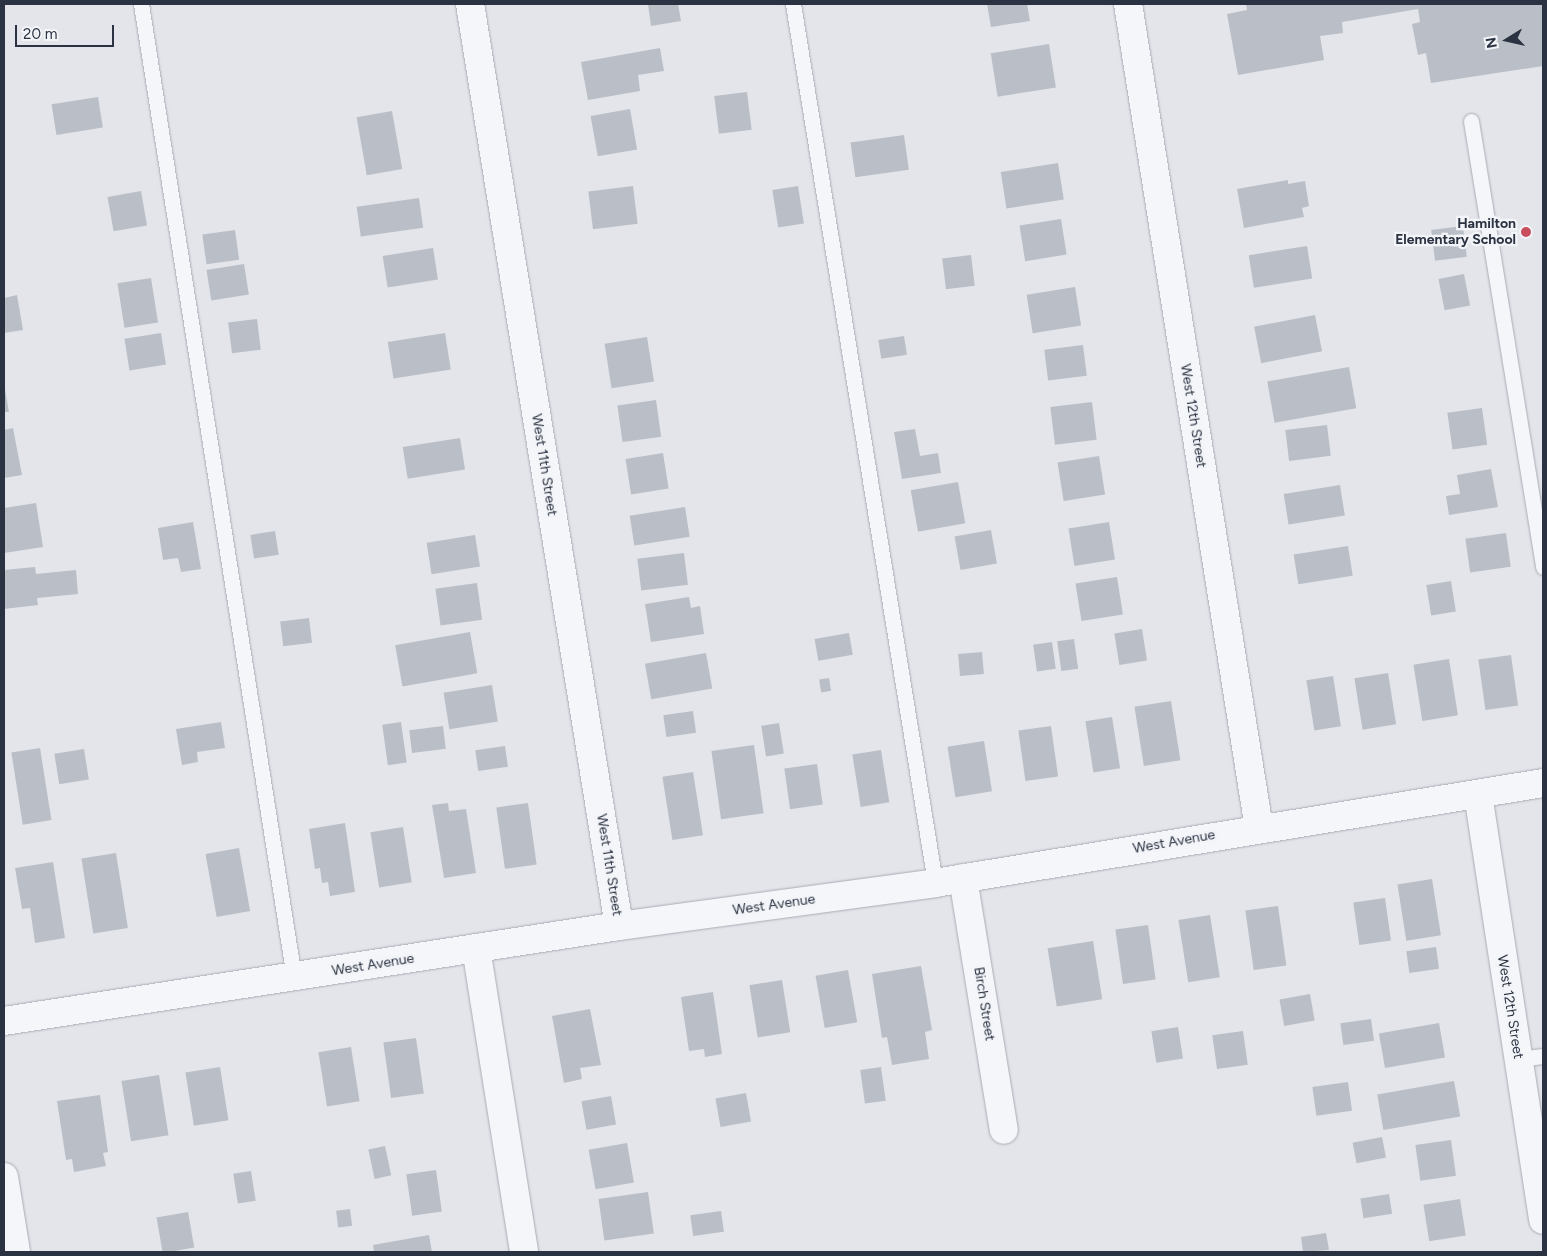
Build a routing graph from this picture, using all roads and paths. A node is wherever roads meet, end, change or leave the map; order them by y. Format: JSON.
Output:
{"nodes":[{"id":1,"x":141,"y":4,"type":"edge"},
{"id":2,"x":470,"y":4,"type":"edge"},
{"id":3,"x":794,"y":4,"type":"edge"},
{"id":4,"x":1128,"y":4,"type":"edge"},
{"id":5,"x":1471,"y":121,"type":"dead end"},
{"id":6,"x":1543,"y":567,"type":"edge"},
{"id":7,"x":1543,"y":784,"type":"edge"},
{"id":8,"x":1478,"y":794,"type":"junction"},
{"id":9,"x":1259,"y":828,"type":"junction"},
{"id":10,"x":963,"y":878,"type":"junction"},
{"id":11,"x":935,"y":882,"type":"junction"},
{"id":12,"x":619,"y":926,"type":"junction"},
{"id":13,"x":476,"y":948,"type":"junction"},
{"id":14,"x":294,"y":978,"type":"junction"},
{"id":15,"x":4,"y":1021,"type":"edge"},
{"id":16,"x":1531,"y":1058,"type":"edge"},
{"id":17,"x":1004,"y":1130,"type":"dead end"},
{"id":18,"x":4,"y":1177,"type":"edge"},
{"id":19,"x":1543,"y":1220,"type":"edge"},
{"id":20,"x":16,"y":1252,"type":"edge"},
{"id":21,"x":524,"y":1252,"type":"edge"}],
"edges":[{"from":1,"to":14,"type":"lane"},
{"from":2,"to":12,"type":"street","name":"West 11th Street"},
{"from":3,"to":11,"type":"lane"},
{"from":4,"to":9,"type":"street","name":"West 12th Street"},
{"from":5,"to":6,"type":"lane"},
{"from":7,"to":8,"type":"street","name":"West Avenue"},
{"from":8,"to":9,"type":"street","name":"West Avenue"},
{"from":8,"to":16,"type":"street","name":"West 12th Street"},
{"from":9,"to":10,"type":"street","name":"West Avenue"},
{"from":10,"to":11,"type":"street","name":"West Avenue"},
{"from":10,"to":17,"type":"street","name":"Birch Street"},
{"from":11,"to":12,"type":"street","name":"West Avenue"},
{"from":12,"to":13,"type":"street","name":"West Avenue"},
{"from":13,"to":14,"type":"street","name":"West Avenue"},
{"from":13,"to":21,"type":"street"},
{"from":14,"to":15,"type":"street","name":"West Avenue"},
{"from":16,"to":19,"type":"street","name":"West 12th Street"},
{"from":18,"to":20,"type":"street"}]}
